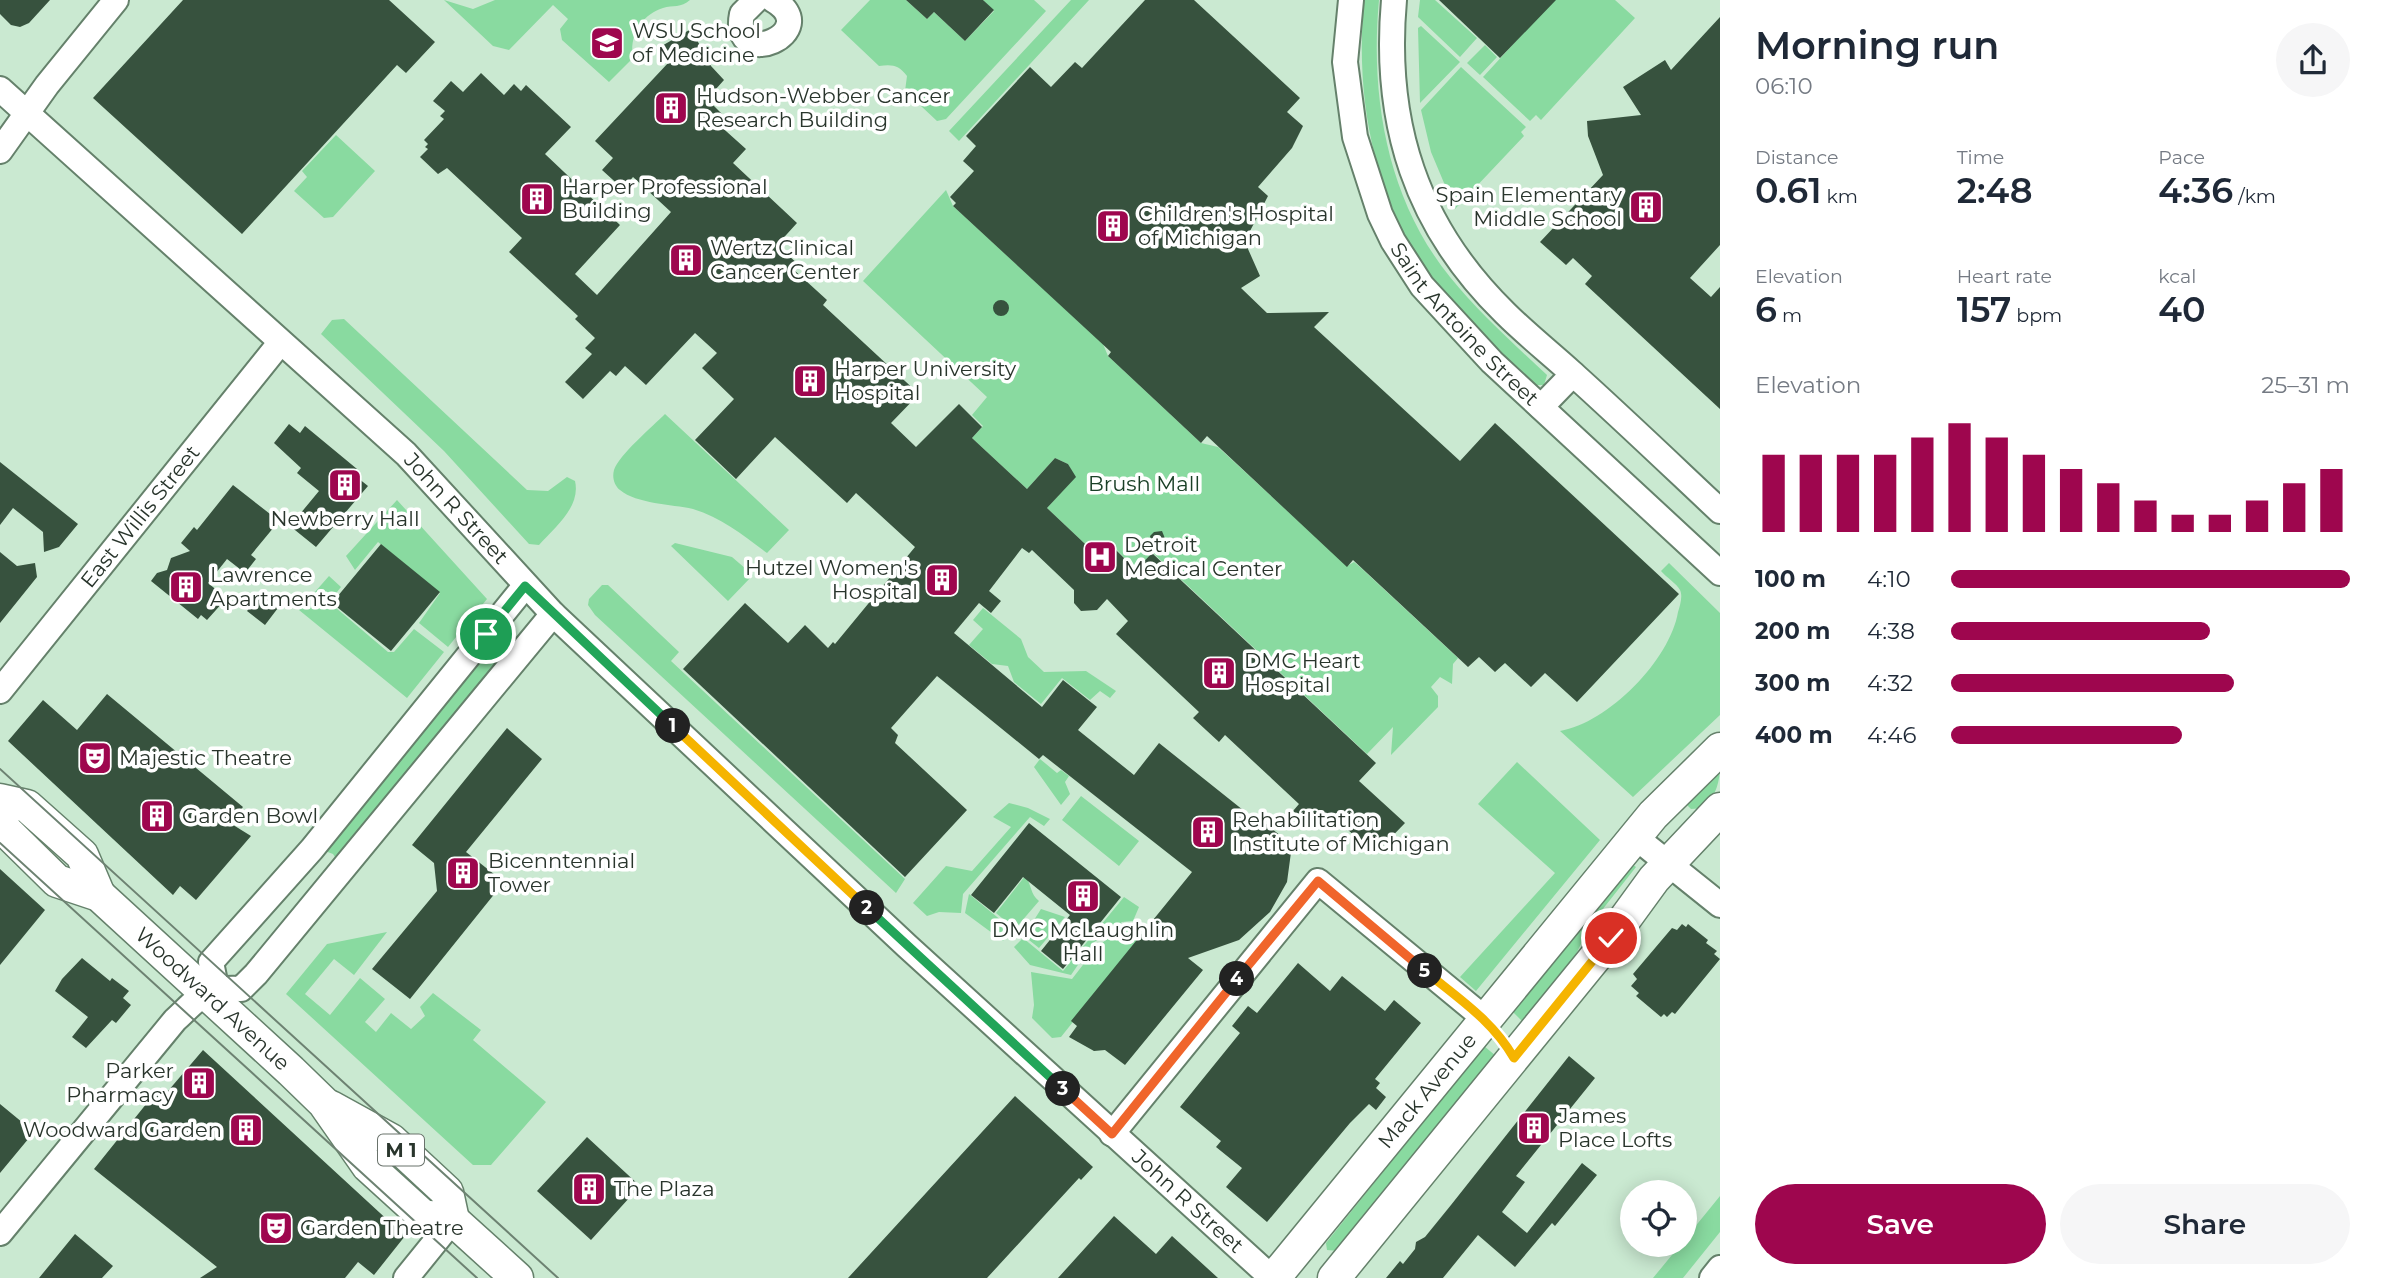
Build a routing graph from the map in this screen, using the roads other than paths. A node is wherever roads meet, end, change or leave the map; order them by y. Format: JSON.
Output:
{"nodes":[{"id":1,"x":116,"y":0,"type":"edge"},
{"id":2,"x":773,"y":0,"type":"edge"},
{"id":3,"x":1351,"y":0,"type":"edge"},
{"id":4,"x":1394,"y":0,"type":"edge"},
{"id":5,"x":747,"y":2,"type":"edge"},
{"id":6,"x":0,"y":89,"type":"edge"},
{"id":7,"x":27,"y":113,"type":"junction"},
{"id":8,"x":0,"y":151,"type":"edge"},
{"id":9,"x":280,"y":343,"type":"junction"},
{"id":10,"x":1573,"y":374,"type":"junction"},
{"id":11,"x":1541,"y":407,"type":"junction"},
{"id":12,"x":1720,"y":511,"type":"edge"},
{"id":13,"x":1720,"y":573,"type":"edge"},
{"id":14,"x":525,"y":586,"type":"junction"},
{"id":15,"x":553,"y":614,"type":"junction"},
{"id":16,"x":486,"y":634,"type":"junction"},
{"id":17,"x":509,"y":666,"type":"junction"},
{"id":18,"x":0,"y":691,"type":"edge"},
{"id":19,"x":1720,"y":750,"type":"edge"},
{"id":20,"x":1677,"y":788,"type":"junction"},
{"id":21,"x":0,"y":800,"type":"edge"},
{"id":22,"x":1712,"y":817,"type":"edge"},
{"id":23,"x":0,"y":818,"type":"edge"},
{"id":24,"x":1634,"y":836,"type":"junction"},
{"id":25,"x":312,"y":849,"type":"junction"},
{"id":26,"x":1668,"y":863,"type":"junction"},
{"id":27,"x":333,"y":879,"type":"junction"},
{"id":28,"x":99,"y":895,"type":"junction"},
{"id":29,"x":1720,"y":905,"type":"edge"},
{"id":30,"x":242,"y":926,"type":"junction"},
{"id":31,"x":274,"y":953,"type":"junction"},
{"id":32,"x":211,"y":990,"type":"junction"},
{"id":33,"x":1484,"y":1018,"type":"junction"},
{"id":34,"x":1514,"y":1058,"type":"junction"},
{"id":35,"x":1112,"y":1134,"type":"junction"},
{"id":36,"x":453,"y":1220,"type":"junction"},
{"id":37,"x":1314,"y":1228,"type":"junction"},
{"id":38,"x":0,"y":1233,"type":"edge"},
{"id":39,"x":1720,"y":1268,"type":"edge"},
{"id":40,"x":1338,"y":1273,"type":"edge"},
{"id":41,"x":406,"y":1278,"type":"edge"},
{"id":42,"x":517,"y":1278,"type":"edge"},
{"id":43,"x":1273,"y":1278,"type":"edge"},
{"id":44,"x":1712,"y":1278,"type":"edge"}],
"edges":[{"from":1,"to":7,"type":"street"},
{"from":2,"to":5,"type":"street"},
{"from":3,"to":11,"type":"street","name":"Saint Antoine Street"},
{"from":4,"to":10,"type":"street","name":"Saint Antoine Street"},
{"from":6,"to":7,"type":"street","name":"John R Street"},
{"from":7,"to":8,"type":"street"},
{"from":7,"to":9,"type":"street","name":"John R Street"},
{"from":9,"to":14,"type":"street","name":"John R Street"},
{"from":9,"to":18,"type":"street","name":"East Willis Street"},
{"from":10,"to":11,"type":"street"},
{"from":10,"to":12,"type":"street","name":"Saint Antoine Street"},
{"from":11,"to":13,"type":"street","name":"Saint Antoine Street"},
{"from":14,"to":15,"type":"street","name":"John R Street"},
{"from":14,"to":16,"type":"street"},
{"from":15,"to":17,"type":"street"},
{"from":15,"to":35,"type":"street","name":"John R Street"},
{"from":16,"to":17,"type":"street"},
{"from":16,"to":25,"type":"street"},
{"from":17,"to":27,"type":"street"},
{"from":19,"to":20,"type":"main road","name":"Mack Avenue"},
{"from":20,"to":22,"type":"main road"},
{"from":20,"to":24,"type":"main road","name":"Mack Avenue"},
{"from":21,"to":28,"type":"main road","name":"Woodward Avenue","number":"M 1"},
{"from":22,"to":26,"type":"main road"},
{"from":23,"to":28,"type":"main road","name":"Woodward Avenue","number":"M 1"},
{"from":24,"to":26,"type":"street"},
{"from":24,"to":33,"type":"main road","name":"Mack Avenue"},
{"from":25,"to":27,"type":"street"},
{"from":25,"to":30,"type":"street"},
{"from":26,"to":29,"type":"street"},
{"from":26,"to":34,"type":"main road"},
{"from":27,"to":31,"type":"street"},
{"from":28,"to":32,"type":"main road","name":"Woodward Avenue","number":"M 1"},
{"from":30,"to":31,"type":"street"},
{"from":30,"to":32,"type":"street"},
{"from":31,"to":32,"type":"street"},
{"from":32,"to":36,"type":"main road","name":"Woodward Avenue","number":"M 1"},
{"from":32,"to":38,"type":"street"},
{"from":33,"to":34,"type":"main road"},
{"from":33,"to":35,"type":"street"},
{"from":33,"to":37,"type":"main road","name":"Mack Avenue"},
{"from":34,"to":40,"type":"main road"},
{"from":35,"to":43,"type":"street","name":"John R Street"},
{"from":36,"to":41,"type":"street"},
{"from":36,"to":42,"type":"main road","name":"Woodward Avenue","number":"M 1"},
{"from":37,"to":40,"type":"main road"},
{"from":37,"to":43,"type":"main road","name":"Mack Avenue"},
{"from":39,"to":44,"type":"street"}]}
